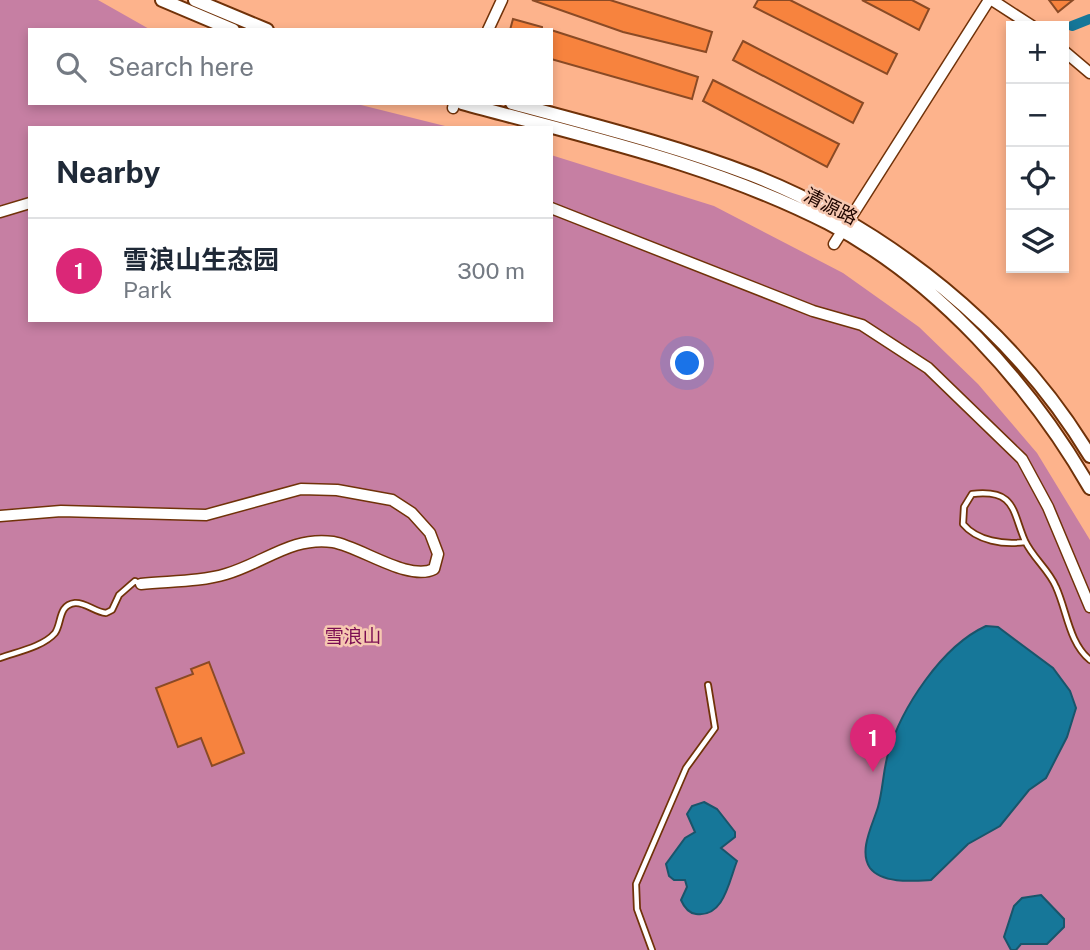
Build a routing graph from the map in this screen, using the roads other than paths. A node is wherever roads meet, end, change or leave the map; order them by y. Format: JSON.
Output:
{"nodes":[{"id":1,"x":162,"y":0,"type":"edge"},
{"id":2,"x":195,"y":0,"type":"edge"},
{"id":3,"x":502,"y":0,"type":"edge"},
{"id":4,"x":990,"y":0,"type":"edge"},
{"id":5,"x":1024,"y":21,"type":"edge"},
{"id":6,"x":228,"y":28,"type":"edge"},
{"id":7,"x":262,"y":28,"type":"edge"},
{"id":8,"x":489,"y":28,"type":"edge"},
{"id":9,"x":1069,"y":55,"type":"edge"},
{"id":10,"x":1090,"y":73,"type":"edge"},
{"id":11,"x":456,"y":105,"type":"edge"},
{"id":12,"x":519,"y":105,"type":"edge"},
{"id":13,"x":538,"y":126,"type":"edge"},
{"id":14,"x":553,"y":130,"type":"edge"},
{"id":15,"x":28,"y":205,"type":"edge"},
{"id":16,"x":553,"y":209,"type":"edge"},
{"id":17,"x":0,"y":212,"type":"edge"},
{"id":18,"x":844,"y":226,"type":"junction"},
{"id":19,"x":834,"y":244,"type":"dead end"},
{"id":20,"x":1090,"y":456,"type":"edge"},
{"id":21,"x":1090,"y":488,"type":"edge"},
{"id":22,"x":0,"y":516,"type":"edge"},
{"id":23,"x":1026,"y":542,"type":"junction"},
{"id":24,"x":141,"y":584,"type":"joint"},
{"id":25,"x":1090,"y":607,"type":"edge"},
{"id":26,"x":0,"y":658,"type":"edge"},
{"id":27,"x":1090,"y":660,"type":"edge"},
{"id":28,"x":708,"y":685,"type":"dead end"},
{"id":29,"x":652,"y":950,"type":"edge"}],
"edges":[{"from":1,"to":6,"type":"street"},
{"from":2,"to":7,"type":"street"},
{"from":3,"to":8,"type":"street"},
{"from":4,"to":5,"type":"street"},
{"from":4,"to":18,"type":"street"},
{"from":9,"to":10,"type":"street"},
{"from":11,"to":13,"type":"street","name":"清源路"},
{"from":12,"to":18,"type":"street","name":"清源路"},
{"from":14,"to":18,"type":"street","name":"清源路"},
{"from":15,"to":17,"type":"street"},
{"from":16,"to":25,"type":"street"},
{"from":18,"to":19,"type":"street"},
{"from":18,"to":20,"type":"street","name":"清源路"},
{"from":18,"to":21,"type":"street","name":"清源路"},
{"from":22,"to":24,"type":"street"},
{"from":23,"to":23,"type":"lane"},
{"from":23,"to":27,"type":"lane"},
{"from":24,"to":26,"type":"lane"},
{"from":28,"to":29,"type":"lane"}]}
